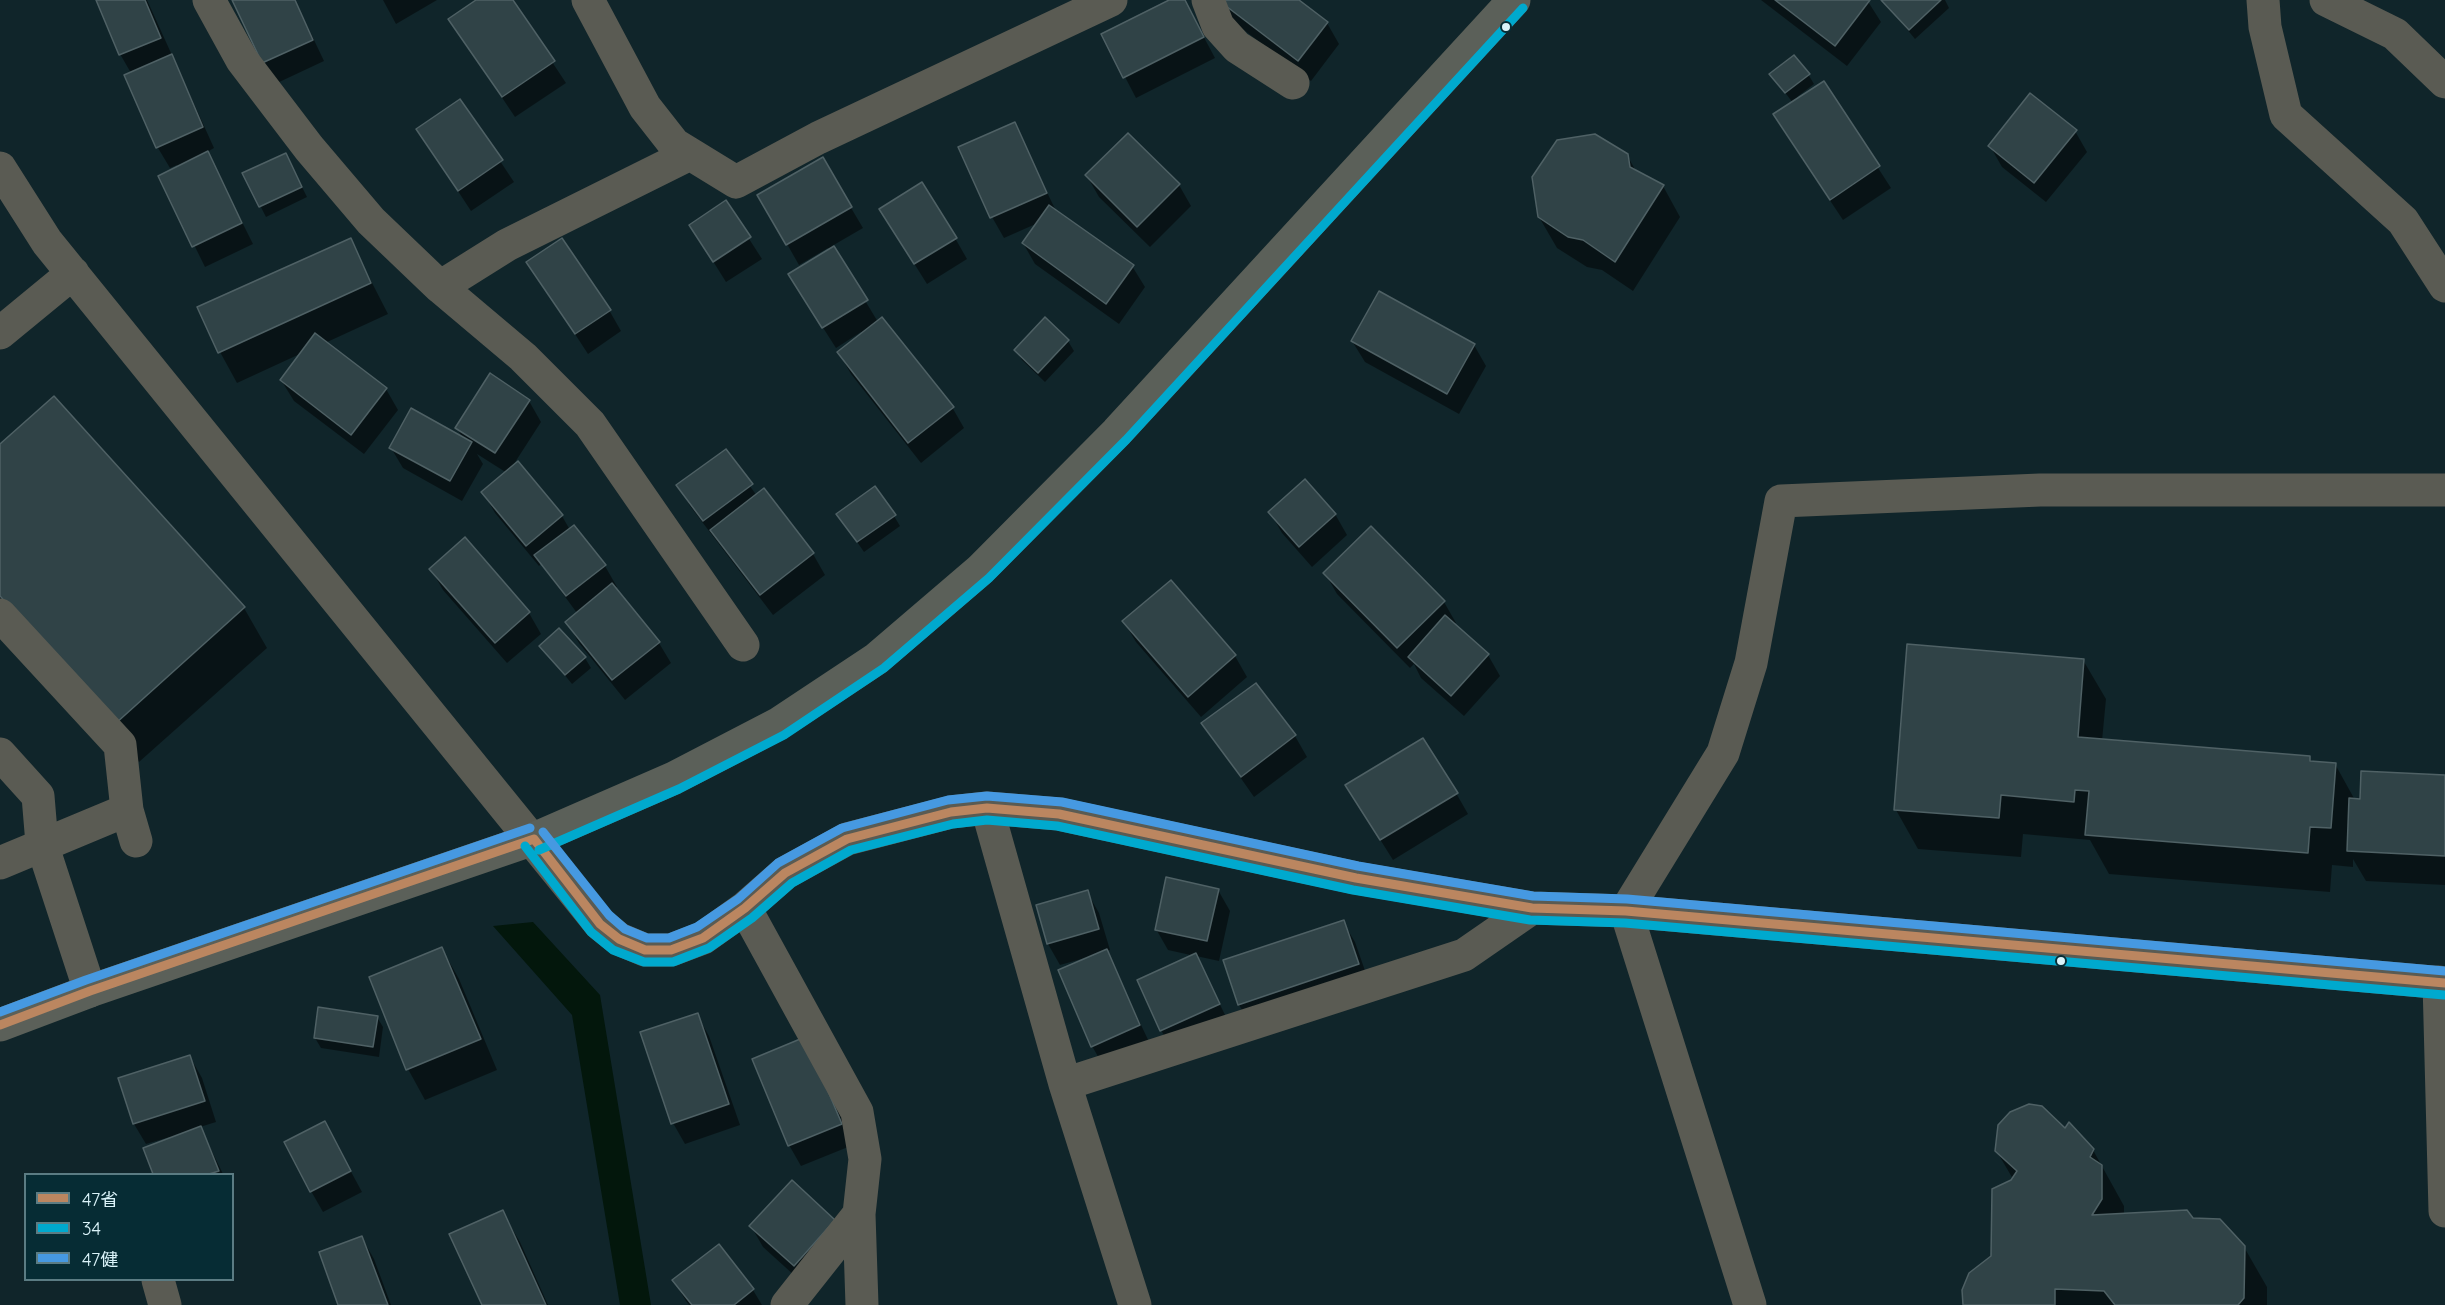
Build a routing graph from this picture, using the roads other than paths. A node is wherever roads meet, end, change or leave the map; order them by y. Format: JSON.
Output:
{"nodes":[{"id":1,"x":209,"y":0,"type":"edge"},
{"id":2,"x":588,"y":0,"type":"edge"},
{"id":3,"x":1111,"y":0,"type":"edge"},
{"id":4,"x":1208,"y":0,"type":"edge"},
{"id":5,"x":1514,"y":0,"type":"edge"},
{"id":6,"x":2263,"y":0,"type":"edge"},
{"id":7,"x":2326,"y":0,"type":"edge"},
{"id":8,"x":2445,"y":82,"type":"edge"},
{"id":9,"x":1293,"y":83,"type":"dead end"},
{"id":10,"x":690,"y":154,"type":"junction"},
{"id":11,"x":0,"y":168,"type":"edge"},
{"id":12,"x":73,"y":273,"type":"junction"},
{"id":13,"x":2445,"y":286,"type":"edge"},
{"id":14,"x":440,"y":287,"type":"junction"},
{"id":15,"x":0,"y":333,"type":"edge"},
{"id":16,"x":2445,"y":490,"type":"edge"},
{"id":17,"x":0,"y":615,"type":"edge"},
{"id":18,"x":742,"y":645,"type":"dead end"},
{"id":19,"x":0,"y":754,"type":"edge"},
{"id":20,"x":987,"y":808,"type":"junction"},
{"id":21,"x":127,"y":810,"type":"junction"},
{"id":22,"x":534,"y":839,"type":"junction"},
{"id":23,"x":136,"y":841,"type":"dead end"},
{"id":24,"x":42,"y":844,"type":"junction"},
{"id":25,"x":0,"y":863,"type":"edge"},
{"id":26,"x":745,"y":908,"type":"junction"},
{"id":27,"x":1532,"y":908,"type":"junction"},
{"id":28,"x":1626,"y":911,"type":"junction"},
{"id":29,"x":2442,"y":983,"type":"edge"},
{"id":30,"x":90,"y":991,"type":"junction"},
{"id":31,"x":0,"y":1025,"type":"edge"},
{"id":32,"x":1065,"y":1084,"type":"junction"},
{"id":33,"x":2445,"y":1211,"type":"edge"},
{"id":34,"x":859,"y":1214,"type":"junction"},
{"id":35,"x":158,"y":1281,"type":"edge"},
{"id":36,"x":165,"y":1305,"type":"edge"},
{"id":37,"x":787,"y":1305,"type":"edge"},
{"id":38,"x":862,"y":1305,"type":"edge"},
{"id":39,"x":1135,"y":1305,"type":"edge"},
{"id":40,"x":1750,"y":1305,"type":"edge"}],
"edges":[{"from":1,"to":14,"type":"street"},
{"from":2,"to":10,"type":"street"},
{"from":3,"to":10,"type":"street"},
{"from":4,"to":9,"type":"street"},
{"from":5,"to":22,"type":"highway"},
{"from":6,"to":13,"type":"street"},
{"from":7,"to":8,"type":"street"},
{"from":10,"to":14,"type":"street"},
{"from":11,"to":12,"type":"street"},
{"from":12,"to":15,"type":"street"},
{"from":12,"to":22,"type":"street"},
{"from":14,"to":18,"type":"street"},
{"from":16,"to":28,"type":"street"},
{"from":17,"to":21,"type":"street"},
{"from":19,"to":24,"type":"street"},
{"from":20,"to":26,"type":"street"},
{"from":20,"to":27,"type":"street"},
{"from":20,"to":32,"type":"street"},
{"from":21,"to":23,"type":"street"},
{"from":21,"to":24,"type":"street"},
{"from":22,"to":26,"type":"street"},
{"from":22,"to":30,"type":"highway"},
{"from":24,"to":25,"type":"street"},
{"from":24,"to":30,"type":"street"},
{"from":26,"to":34,"type":"street"},
{"from":27,"to":28,"type":"street"},
{"from":27,"to":32,"type":"street"},
{"from":28,"to":29,"type":"street"},
{"from":28,"to":40,"type":"street"},
{"from":29,"to":33,"type":"street"},
{"from":30,"to":31,"type":"highway"},
{"from":32,"to":39,"type":"street"},
{"from":34,"to":37,"type":"street"},
{"from":34,"to":38,"type":"street"},
{"from":35,"to":36,"type":"street"}]}
